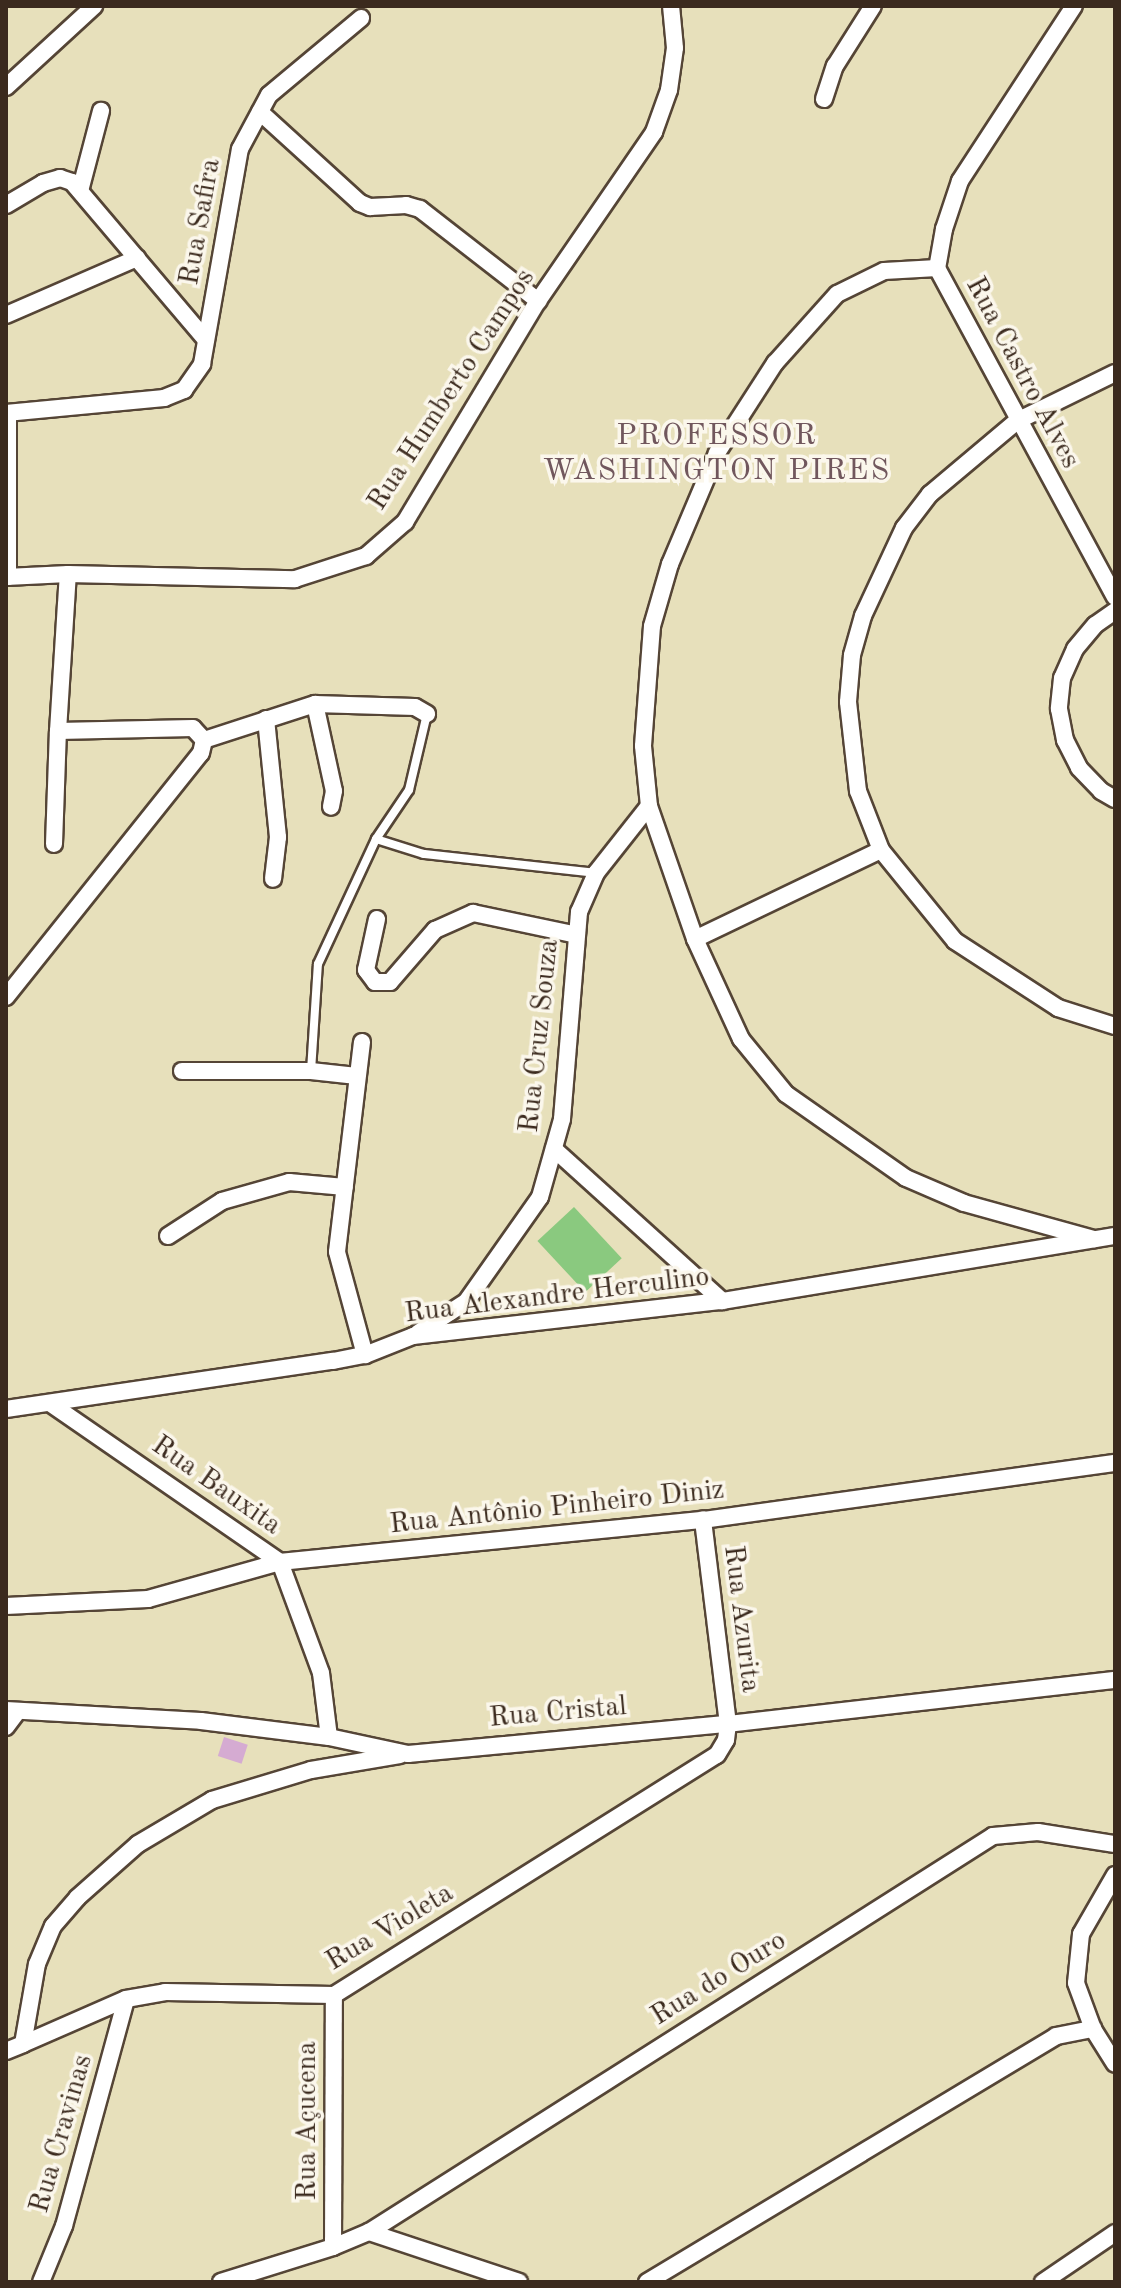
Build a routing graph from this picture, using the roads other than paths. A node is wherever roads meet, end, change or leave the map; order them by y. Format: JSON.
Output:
{"nodes":[{"id":1,"x":94,"y":6,"type":"edge"},
{"id":2,"x":671,"y":6,"type":"edge"},
{"id":3,"x":873,"y":6,"type":"edge"},
{"id":4,"x":1074,"y":6,"type":"edge"},
{"id":5,"x":361,"y":18,"type":"dead end"},
{"id":6,"x":6,"y":87,"type":"edge"},
{"id":7,"x":824,"y":99,"type":"dead end"},
{"id":8,"x":101,"y":111,"type":"dead end"},
{"id":9,"x":260,"y":112,"type":"junction"},
{"id":10,"x":80,"y":191,"type":"junction"},
{"id":11,"x":6,"y":205,"type":"edge"},
{"id":12,"x":137,"y":258,"type":"junction"},
{"id":13,"x":937,"y":268,"type":"junction"},
{"id":14,"x":538,"y":301,"type":"junction"},
{"id":15,"x":6,"y":315,"type":"edge"},
{"id":16,"x":206,"y":340,"type":"junction"},
{"id":17,"x":1115,"y":373,"type":"edge"},
{"id":18,"x":7,"y":414,"type":"edge"},
{"id":19,"x":1017,"y":421,"type":"junction"},
{"id":20,"x":68,"y":574,"type":"junction"},
{"id":21,"x":7,"y":577,"type":"edge"},
{"id":22,"x":1115,"y":597,"type":"edge"},
{"id":23,"x":1115,"y":611,"type":"edge"},
{"id":24,"x":315,"y":704,"type":"junction"},
{"id":25,"x":427,"y":714,"type":"joint"},
{"id":26,"x":266,"y":719,"type":"junction"},
{"id":27,"x":58,"y":731,"type":"junction"},
{"id":28,"x":204,"y":740,"type":"junction"},
{"id":29,"x":1115,"y":799,"type":"edge"},
{"id":30,"x":649,"y":806,"type":"junction"},
{"id":31,"x":331,"y":807,"type":"dead end"},
{"id":32,"x":376,"y":839,"type":"junction"},
{"id":33,"x":54,"y":844,"type":"dead end"},
{"id":34,"x":881,"y":850,"type":"junction"},
{"id":35,"x":596,"y":873,"type":"junction"},
{"id":36,"x":273,"y":879,"type":"dead end"},
{"id":37,"x":377,"y":919,"type":"dead end"},
{"id":38,"x":577,"y":935,"type":"junction"},
{"id":39,"x":695,"y":939,"type":"junction"},
{"id":40,"x":6,"y":997,"type":"edge"},
{"id":41,"x":1115,"y":1026,"type":"edge"},
{"id":42,"x":362,"y":1042,"type":"dead end"},
{"id":43,"x":182,"y":1071,"type":"dead end"},
{"id":44,"x":311,"y":1071,"type":"junction"},
{"id":45,"x":357,"y":1076,"type":"junction"},
{"id":46,"x":554,"y":1149,"type":"junction"},
{"id":47,"x":345,"y":1187,"type":"junction"},
{"id":48,"x":168,"y":1236,"type":"dead end"},
{"id":49,"x":1115,"y":1236,"type":"edge"},
{"id":50,"x":1094,"y":1239,"type":"junction"},
{"id":51,"x":722,"y":1301,"type":"junction"},
{"id":52,"x":413,"y":1336,"type":"junction"},
{"id":53,"x":365,"y":1355,"type":"junction"},
{"id":54,"x":51,"y":1404,"type":"junction"},
{"id":55,"x":6,"y":1409,"type":"edge"},
{"id":56,"x":1115,"y":1463,"type":"edge"},
{"id":57,"x":703,"y":1520,"type":"junction"},
{"id":58,"x":280,"y":1562,"type":"junction"},
{"id":59,"x":6,"y":1606,"type":"edge"},
{"id":60,"x":1115,"y":1680,"type":"edge"},
{"id":61,"x":12,"y":1710,"type":"edge"},
{"id":62,"x":728,"y":1724,"type":"junction"},
{"id":63,"x":6,"y":1727,"type":"edge"},
{"id":64,"x":329,"y":1737,"type":"junction"},
{"id":65,"x":408,"y":1754,"type":"junction"},
{"id":66,"x":1115,"y":1844,"type":"edge"},
{"id":67,"x":1115,"y":1875,"type":"edge"},
{"id":68,"x":334,"y":1995,"type":"junction"},
{"id":69,"x":126,"y":1999,"type":"junction"},
{"id":70,"x":1093,"y":2029,"type":"junction"},
{"id":71,"x":23,"y":2044,"type":"junction"},
{"id":72,"x":6,"y":2051,"type":"edge"},
{"id":73,"x":1115,"y":2064,"type":"edge"},
{"id":74,"x":369,"y":2232,"type":"junction"},
{"id":75,"x":1115,"y":2233,"type":"edge"},
{"id":76,"x":333,"y":2247,"type":"junction"},
{"id":77,"x":41,"y":2282,"type":"edge"},
{"id":78,"x":221,"y":2282,"type":"edge"},
{"id":79,"x":519,"y":2282,"type":"edge"},
{"id":80,"x":647,"y":2282,"type":"edge"},
{"id":81,"x":1043,"y":2282,"type":"edge"}],
"edges":[{"from":1,"to":6,"type":"street"},
{"from":2,"to":14,"type":"street","name":"Rua Humberto Campos"},
{"from":3,"to":7,"type":"street"},
{"from":4,"to":13,"type":"street","name":"Rua Castro Alves"},
{"from":5,"to":9,"type":"street","name":"Rua Safira"},
{"from":8,"to":10,"type":"street"},
{"from":9,"to":14,"type":"street"},
{"from":9,"to":16,"type":"street","name":"Rua Safira"},
{"from":10,"to":11,"type":"street"},
{"from":10,"to":12,"type":"street","name":"Rua Safira"},
{"from":12,"to":15,"type":"street"},
{"from":12,"to":16,"type":"street","name":"Rua Safira"},
{"from":13,"to":19,"type":"street","name":"Rua Castro Alves"},
{"from":13,"to":30,"type":"street"},
{"from":14,"to":20,"type":"street","name":"Rua Humberto Campos"},
{"from":16,"to":18,"type":"street","name":"Rua Safira"},
{"from":17,"to":19,"type":"street"},
{"from":18,"to":21,"type":"street"},
{"from":19,"to":22,"type":"street","name":"Rua Castro Alves"},
{"from":19,"to":34,"type":"street"},
{"from":20,"to":21,"type":"street","name":"Rua Humberto Campos"},
{"from":20,"to":27,"type":"street"},
{"from":23,"to":29,"type":"street"},
{"from":24,"to":25,"type":"street"},
{"from":24,"to":26,"type":"street"},
{"from":24,"to":31,"type":"street"},
{"from":25,"to":32,"type":"lane"},
{"from":26,"to":28,"type":"street"},
{"from":26,"to":36,"type":"street"},
{"from":27,"to":28,"type":"street"},
{"from":27,"to":33,"type":"street"},
{"from":28,"to":40,"type":"street"},
{"from":30,"to":35,"type":"street","name":"Rua Cruz Souza"},
{"from":30,"to":39,"type":"street"},
{"from":32,"to":35,"type":"lane"},
{"from":32,"to":44,"type":"lane"},
{"from":34,"to":39,"type":"street"},
{"from":34,"to":41,"type":"street"},
{"from":35,"to":38,"type":"street","name":"Rua Cruz Souza"},
{"from":37,"to":38,"type":"street"},
{"from":38,"to":46,"type":"street","name":"Rua Cruz Souza"},
{"from":39,"to":50,"type":"street"},
{"from":42,"to":45,"type":"street"},
{"from":43,"to":44,"type":"street"},
{"from":44,"to":45,"type":"street"},
{"from":45,"to":47,"type":"street"},
{"from":46,"to":51,"type":"street"},
{"from":46,"to":52,"type":"street","name":"Rua Cruz Souza"},
{"from":47,"to":48,"type":"street"},
{"from":47,"to":53,"type":"street"},
{"from":49,"to":50,"type":"street","name":"Rua Alexandre Herculino"},
{"from":50,"to":51,"type":"street","name":"Rua Alexandre Herculino"},
{"from":51,"to":52,"type":"street","name":"Rua Alexandre Herculino"},
{"from":52,"to":53,"type":"street","name":"Rua Alexandre Herculino"},
{"from":53,"to":54,"type":"street","name":"Rua Alexandre Herculino"},
{"from":54,"to":55,"type":"street","name":"Rua Alexandre Herculino"},
{"from":54,"to":58,"type":"street","name":"Rua Bauxita"},
{"from":56,"to":57,"type":"street","name":"Rua Antônio Pinheiro Diniz"},
{"from":57,"to":58,"type":"street","name":"Rua Antônio Pinheiro Diniz"},
{"from":57,"to":62,"type":"street","name":"Rua Azurita"},
{"from":58,"to":59,"type":"street","name":"Rua Antônio Pinheiro Diniz"},
{"from":58,"to":64,"type":"street","name":"Rua Bauxita"},
{"from":60,"to":62,"type":"street","name":"Rua Cristal"},
{"from":61,"to":63,"type":"street"},
{"from":61,"to":64,"type":"street","name":"Rua Cristal"},
{"from":62,"to":65,"type":"street","name":"Rua Cristal"},
{"from":62,"to":68,"type":"street","name":"Rua Violeta"},
{"from":64,"to":65,"type":"street","name":"Rua Cristal"},
{"from":65,"to":71,"type":"street"},
{"from":66,"to":74,"type":"street","name":"Rua do Ouro"},
{"from":67,"to":70,"type":"street"},
{"from":68,"to":69,"type":"street","name":"Rua Violeta"},
{"from":68,"to":76,"type":"street","name":"Rua Açucena"},
{"from":69,"to":71,"type":"street","name":"Rua Violeta"},
{"from":69,"to":77,"type":"street","name":"Rua Cravinas"},
{"from":70,"to":73,"type":"street"},
{"from":70,"to":80,"type":"street"},
{"from":71,"to":72,"type":"street","name":"Rua Violeta"},
{"from":74,"to":76,"type":"street","name":"Rua do Ouro"},
{"from":74,"to":79,"type":"street"},
{"from":75,"to":81,"type":"street"},
{"from":76,"to":78,"type":"street","name":"Rua do Ouro"}]}
